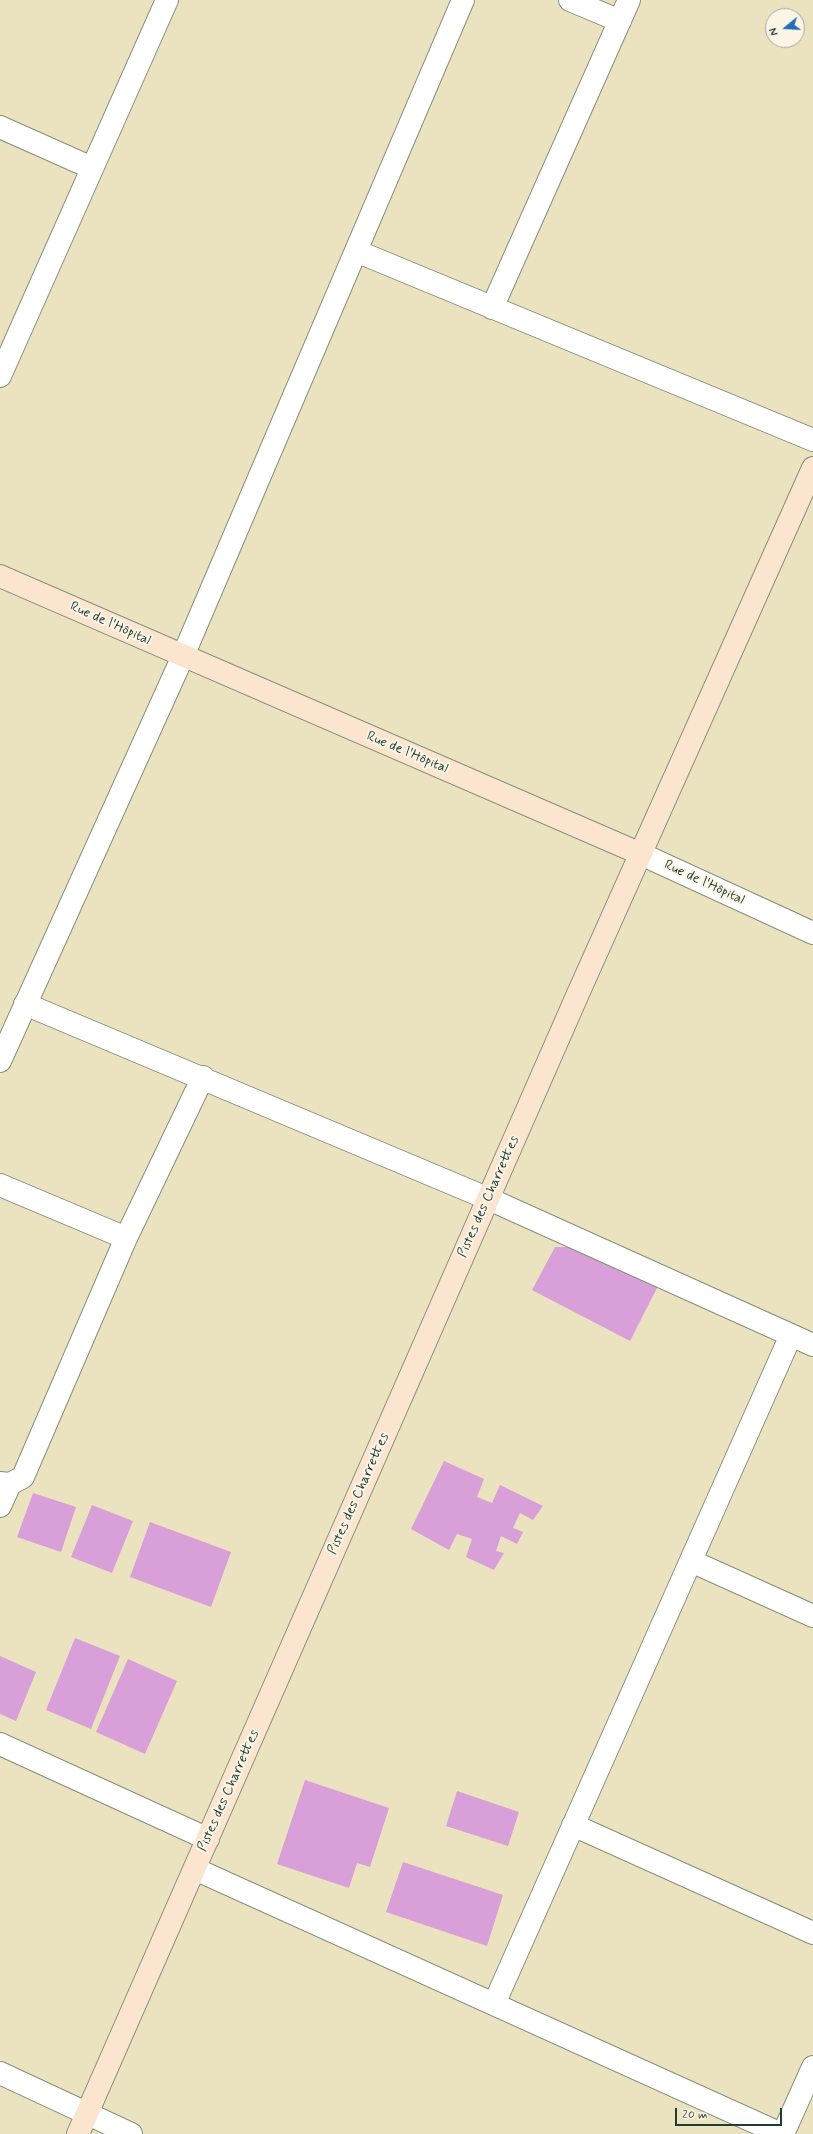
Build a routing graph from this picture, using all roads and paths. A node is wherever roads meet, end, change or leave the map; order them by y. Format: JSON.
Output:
{"nodes":[{"id":1,"x":167,"y":0,"type":"edge"},
{"id":2,"x":464,"y":0,"type":"edge"},
{"id":3,"x":570,"y":0,"type":"edge"},
{"id":4,"x":629,"y":0,"type":"edge"},
{"id":5,"x":620,"y":21,"type":"junction"},
{"id":6,"x":0,"y":127,"type":"edge"},
{"id":7,"x":92,"y":168,"type":"junction"},
{"id":8,"x":356,"y":251,"type":"junction"},
{"id":9,"x":492,"y":308,"type":"junction"},
{"id":10,"x":0,"y":376,"type":"edge"},
{"id":11,"x":813,"y":440,"type":"edge"},
{"id":12,"x":813,"y":468,"type":"edge"},
{"id":13,"x":0,"y":576,"type":"edge"},
{"id":14,"x":183,"y":656,"type":"junction"},
{"id":15,"x":641,"y":854,"type":"junction"},
{"id":16,"x":813,"y":934,"type":"edge"},
{"id":17,"x":25,"y":1004,"type":"junction"},
{"id":18,"x":0,"y":1060,"type":"edge"},
{"id":19,"x":203,"y":1078,"type":"junction"},
{"id":20,"x":0,"y":1185,"type":"edge"},
{"id":21,"x":488,"y":1199,"type":"junction"},
{"id":22,"x":126,"y":1238,"type":"junction"},
{"id":23,"x":791,"y":1335,"type":"junction"},
{"id":24,"x":813,"y":1345,"type":"edge"},
{"id":25,"x":5,"y":1483,"type":"edge"},
{"id":26,"x":0,"y":1506,"type":"edge"},
{"id":27,"x":691,"y":1560,"type":"junction"},
{"id":28,"x":813,"y":1616,"type":"edge"},
{"id":29,"x":0,"y":1744,"type":"edge"},
{"id":30,"x":573,"y":1825,"type":"junction"},
{"id":31,"x":208,"y":1839,"type":"junction"},
{"id":32,"x":194,"y":1869,"type":"junction"},
{"id":33,"x":813,"y":1933,"type":"edge"},
{"id":34,"x":494,"y":2004,"type":"junction"},
{"id":35,"x":813,"y":2066,"type":"edge"},
{"id":36,"x":0,"y":2073,"type":"edge"},
{"id":37,"x":87,"y":2114,"type":"junction"},
{"id":38,"x":78,"y":2134,"type":"edge"},
{"id":39,"x":132,"y":2134,"type":"edge"},
{"id":40,"x":782,"y":2134,"type":"edge"}],
"edges":[{"from":1,"to":7,"type":"street"},
{"from":2,"to":8,"type":"street"},
{"from":3,"to":5,"type":"street"},
{"from":4,"to":5,"type":"street"},
{"from":5,"to":9,"type":"street"},
{"from":6,"to":7,"type":"street"},
{"from":7,"to":10,"type":"street"},
{"from":8,"to":9,"type":"street"},
{"from":8,"to":14,"type":"street"},
{"from":9,"to":11,"type":"street"},
{"from":12,"to":15,"type":"main road","name":"Pistes des Charrettes"},
{"from":13,"to":14,"type":"main road","name":"Rue de l'Hôpital"},
{"from":14,"to":15,"type":"main road","name":"Rue de l'Hôpital"},
{"from":14,"to":17,"type":"street"},
{"from":15,"to":16,"type":"street","name":"Rue de l'Hôpital"},
{"from":15,"to":21,"type":"main road","name":"Pistes des Charrettes"},
{"from":17,"to":18,"type":"street"},
{"from":17,"to":19,"type":"street"},
{"from":19,"to":21,"type":"street"},
{"from":19,"to":22,"type":"street"},
{"from":20,"to":22,"type":"street"},
{"from":21,"to":23,"type":"street"},
{"from":21,"to":31,"type":"main road","name":"Pistes des Charrettes"},
{"from":22,"to":25,"type":"street"},
{"from":23,"to":24,"type":"street"},
{"from":23,"to":27,"type":"street"},
{"from":25,"to":26,"type":"street"},
{"from":27,"to":28,"type":"street"},
{"from":27,"to":30,"type":"street"},
{"from":29,"to":31,"type":"street"},
{"from":30,"to":33,"type":"street"},
{"from":30,"to":34,"type":"street"},
{"from":31,"to":32,"type":"main road","name":"Pistes des Charrettes"},
{"from":32,"to":34,"type":"street"},
{"from":32,"to":37,"type":"main road","name":"Pistes des Charrettes"},
{"from":34,"to":40,"type":"street"},
{"from":35,"to":40,"type":"street"},
{"from":36,"to":37,"type":"street"},
{"from":37,"to":38,"type":"main road","name":"Pistes des Charrettes"},
{"from":37,"to":39,"type":"street"}]}
